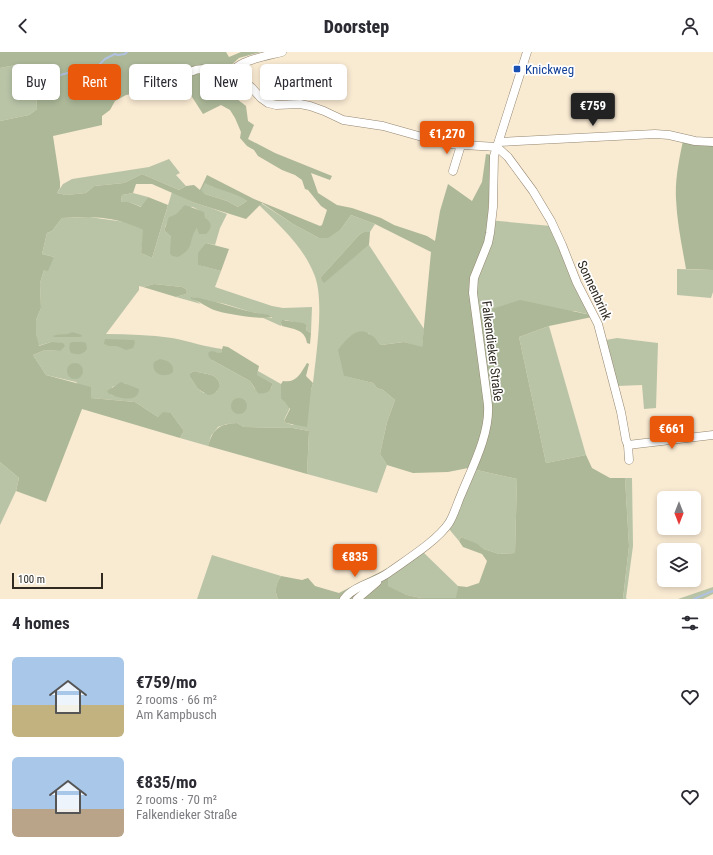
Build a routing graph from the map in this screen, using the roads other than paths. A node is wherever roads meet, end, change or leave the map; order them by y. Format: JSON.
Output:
{"nodes":[{"id":1,"x":282,"y":52,"type":"edge"},
{"id":2,"x":527,"y":52,"type":"edge"},
{"id":3,"x":240,"y":64,"type":"edge"},
{"id":4,"x":200,"y":70,"type":"edge"},
{"id":5,"x":193,"y":71,"type":"dead end"},
{"id":6,"x":252,"y":88,"type":"edge"},
{"id":7,"x":713,"y":142,"type":"edge"},
{"id":8,"x":460,"y":145,"type":"junction"},
{"id":9,"x":498,"y":145,"type":"junction"},
{"id":10,"x":453,"y":171,"type":"dead end"},
{"id":11,"x":713,"y":435,"type":"edge"},
{"id":12,"x":628,"y":445,"type":"junction"},
{"id":13,"x":628,"y":460,"type":"dead end"},
{"id":14,"x":382,"y":578,"type":"junction"},
{"id":15,"x":344,"y":599,"type":"edge"},
{"id":16,"x":357,"y":599,"type":"edge"}],
"edges":[{"from":1,"to":3,"type":"street"},
{"from":2,"to":9,"type":"street","name":"Falkendieker Straße"},
{"from":4,"to":5,"type":"street"},
{"from":6,"to":8,"type":"street"},
{"from":7,"to":9,"type":"street"},
{"from":8,"to":9,"type":"street"},
{"from":8,"to":10,"type":"street"},
{"from":9,"to":12,"type":"street","name":"Sonnenbrink"},
{"from":9,"to":14,"type":"street","name":"Falkendieker Straße"},
{"from":11,"to":12,"type":"street"},
{"from":12,"to":13,"type":"street","name":"Sonnenbrink"},
{"from":14,"to":15,"type":"street","name":"Falkendieker Straße"},
{"from":14,"to":16,"type":"street"}]}
